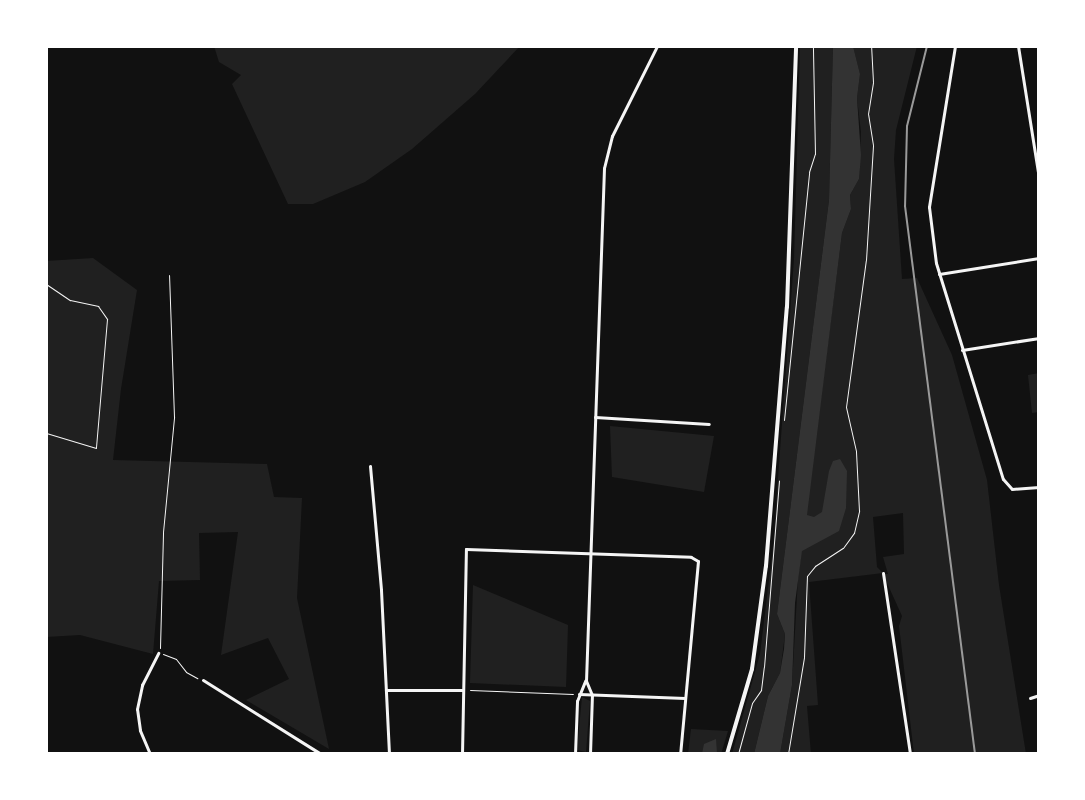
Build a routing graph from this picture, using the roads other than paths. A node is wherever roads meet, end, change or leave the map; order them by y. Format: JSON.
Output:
{"nodes":[{"id":1,"x":657,"y":46,"type":"edge"},
{"id":2,"x":796,"y":46,"type":"edge"},
{"id":3,"x":955,"y":46,"type":"edge"},
{"id":4,"x":1018,"y":46,"type":"edge"},
{"id":5,"x":1039,"y":178,"type":"edge"},
{"id":6,"x":1039,"y":258,"type":"edge"},
{"id":7,"x":939,"y":274,"type":"junction"},
{"id":8,"x":1039,"y":338,"type":"edge"},
{"id":9,"x":962,"y":350,"type":"junction"},
{"id":10,"x":595,"y":417,"type":"junction"},
{"id":11,"x":709,"y":424,"type":"dead end"},
{"id":12,"x":370,"y":466,"type":"dead end"},
{"id":13,"x":1039,"y":487,"type":"edge"},
{"id":14,"x":591,"y":554,"type":"junction"},
{"id":15,"x":883,"y":573,"type":"dead end"},
{"id":16,"x":158,"y":653,"type":"road end"},
{"id":17,"x":203,"y":680,"type":"road end"},
{"id":18,"x":586,"y":681,"type":"junction"},
{"id":19,"x":386,"y":690,"type":"junction"},
{"id":20,"x":462,"y":690,"type":"junction"},
{"id":21,"x":579,"y":694,"type":"junction"},
{"id":22,"x":592,"y":695,"type":"junction"},
{"id":23,"x":1039,"y":695,"type":"edge"},
{"id":24,"x":685,"y":698,"type":"junction"},
{"id":25,"x":1030,"y":698,"type":"dead end"},
{"id":26,"x":462,"y":753,"type":"edge"},
{"id":27,"x":150,"y":754,"type":"edge"},
{"id":28,"x":322,"y":754,"type":"edge"},
{"id":29,"x":389,"y":754,"type":"edge"},
{"id":30,"x":489,"y":754,"type":"edge"},
{"id":31,"x":574,"y":754,"type":"edge"},
{"id":32,"x":590,"y":754,"type":"edge"},
{"id":33,"x":680,"y":754,"type":"edge"},
{"id":34,"x":727,"y":754,"type":"edge"},
{"id":35,"x":910,"y":754,"type":"edge"}],
"edges":[{"from":1,"to":10,"type":"street"},
{"from":2,"to":34,"type":"street"},
{"from":3,"to":7,"type":"street"},
{"from":4,"to":5,"type":"street"},
{"from":6,"to":7,"type":"street"},
{"from":7,"to":9,"type":"street"},
{"from":8,"to":9,"type":"street"},
{"from":9,"to":13,"type":"street"},
{"from":10,"to":11,"type":"street"},
{"from":10,"to":14,"type":"street"},
{"from":12,"to":19,"type":"street"},
{"from":14,"to":18,"type":"street"},
{"from":14,"to":20,"type":"street"},
{"from":14,"to":24,"type":"street"},
{"from":15,"to":35,"type":"street"},
{"from":16,"to":27,"type":"street"},
{"from":17,"to":28,"type":"street"},
{"from":18,"to":21,"type":"street"},
{"from":18,"to":22,"type":"street"},
{"from":19,"to":20,"type":"street"},
{"from":19,"to":29,"type":"street"},
{"from":20,"to":26,"type":"street"},
{"from":21,"to":22,"type":"street"},
{"from":21,"to":31,"type":"street"},
{"from":22,"to":24,"type":"street"},
{"from":22,"to":32,"type":"street"},
{"from":23,"to":25,"type":"street"},
{"from":24,"to":33,"type":"street"},
{"from":26,"to":30,"type":"street"}]}
